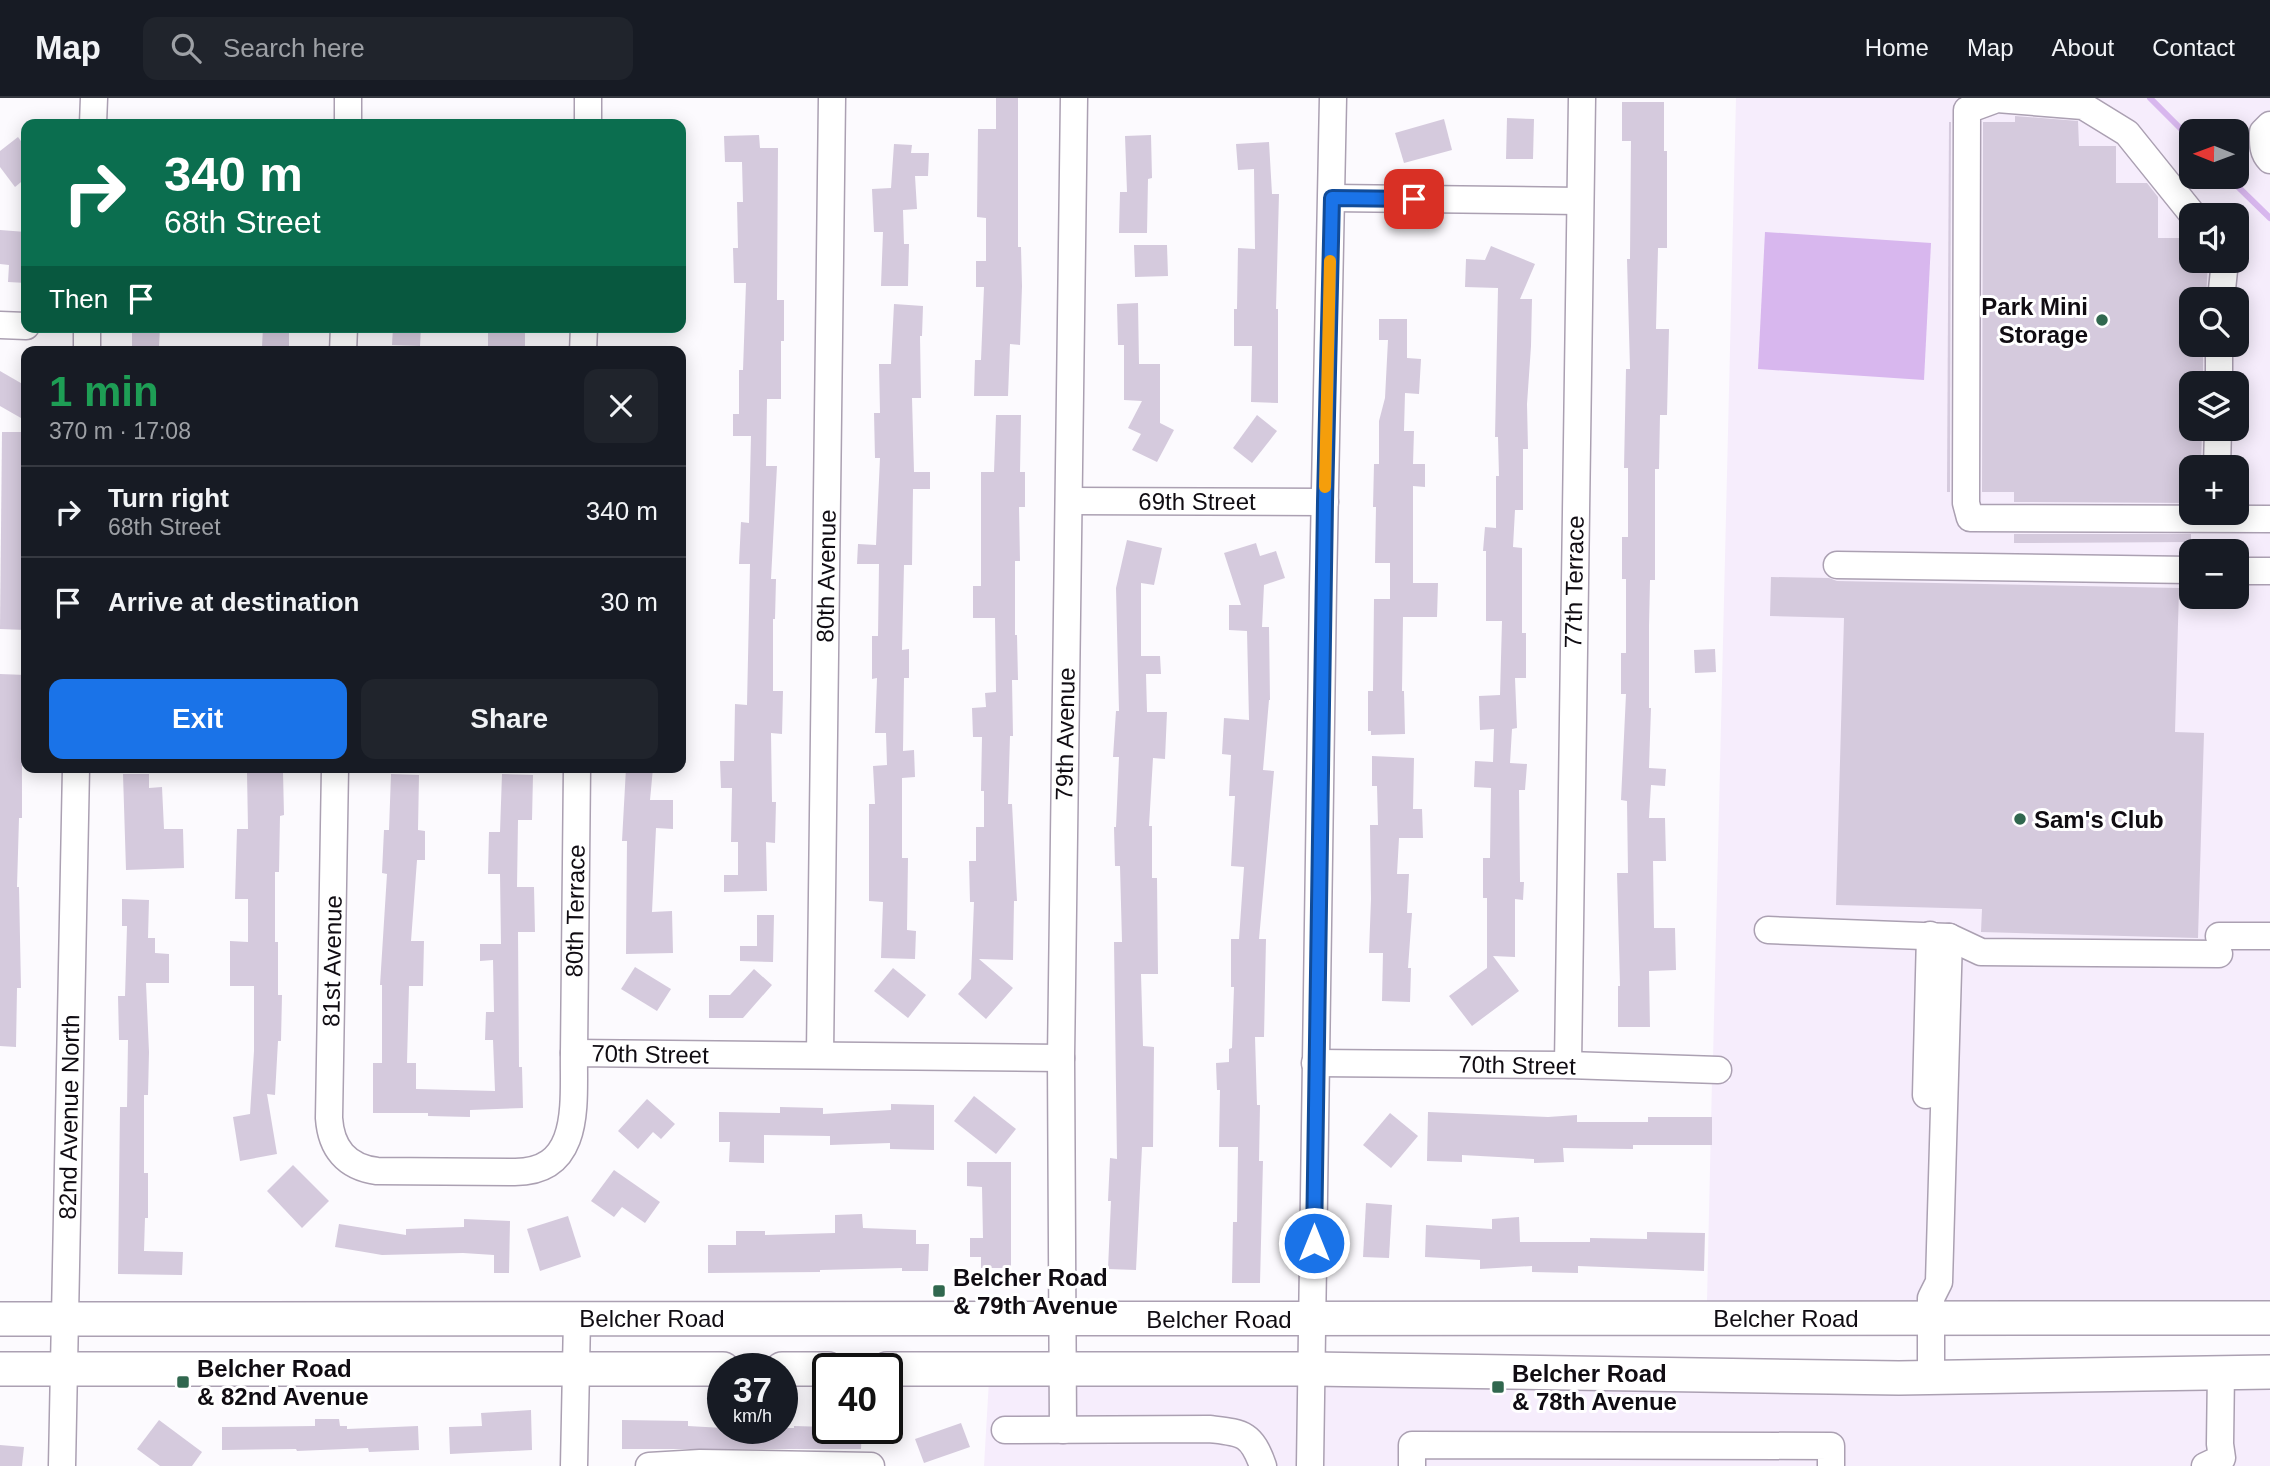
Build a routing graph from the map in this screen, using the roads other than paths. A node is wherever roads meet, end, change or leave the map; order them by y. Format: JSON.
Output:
{"nodes":[{"id":1,"x":94,"y":98,"type":"edge"},
{"id":2,"x":348,"y":98,"type":"edge"},
{"id":3,"x":588,"y":98,"type":"edge"},
{"id":4,"x":832,"y":98,"type":"edge"},
{"id":5,"x":1074,"y":98,"type":"edge"},
{"id":6,"x":1334,"y":98,"type":"edge"},
{"id":7,"x":1581,"y":98,"type":"edge"},
{"id":8,"x":93,"y":119,"type":"edge"},
{"id":9,"x":348,"y":119,"type":"edge"},
{"id":10,"x":588,"y":119,"type":"edge"},
{"id":11,"x":2270,"y":125,"type":"edge"},
{"id":12,"x":2270,"y":160,"type":"edge"},
{"id":13,"x":1332,"y":198,"type":"junction"},
{"id":14,"x":1579,"y":201,"type":"junction"},
{"id":15,"x":2183,"y":203,"type":"edge"},
{"id":16,"x":0,"y":325,"type":"edge"},
{"id":17,"x":21,"y":326,"type":"edge"},
{"id":18,"x":1069,"y":501,"type":"junction"},
{"id":19,"x":1325,"y":502,"type":"junction"},
{"id":20,"x":2179,"y":516,"type":"edge"},
{"id":21,"x":2249,"y":518,"type":"edge"},
{"id":22,"x":2270,"y":519,"type":"edge"},
{"id":23,"x":1837,"y":565,"type":"dead end"},
{"id":24,"x":2179,"y":570,"type":"edge"},
{"id":25,"x":2249,"y":570,"type":"edge"},
{"id":26,"x":2270,"y":571,"type":"edge"},
{"id":27,"x":76,"y":773,"type":"edge"},
{"id":28,"x":335,"y":773,"type":"edge"},
{"id":29,"x":577,"y":773,"type":"edge"},
{"id":30,"x":1768,"y":930,"type":"dead end"},
{"id":31,"x":1939,"y":936,"type":"junction"},
{"id":32,"x":2270,"y":936,"type":"edge"},
{"id":33,"x":574,"y":1053,"type":"junction"},
{"id":34,"x":820,"y":1054,"type":"junction"},
{"id":35,"x":1061,"y":1058,"type":"junction"},
{"id":36,"x":1315,"y":1063,"type":"junction"},
{"id":37,"x":1568,"y":1065,"type":"junction"},
{"id":38,"x":1718,"y":1070,"type":"dead end"},
{"id":39,"x":339,"y":1152,"type":"joint"},
{"id":40,"x":1931,"y":1307,"type":"junction"},
{"id":41,"x":577,"y":1318,"type":"junction"},
{"id":42,"x":1063,"y":1318,"type":"junction"},
{"id":43,"x":2270,"y":1318,"type":"edge"},
{"id":44,"x":0,"y":1319,"type":"edge"},
{"id":45,"x":64,"y":1319,"type":"junction"},
{"id":46,"x":1313,"y":1320,"type":"junction"},
{"id":47,"x":576,"y":1368,"type":"junction"},
{"id":48,"x":0,"y":1369,"type":"edge"},
{"id":49,"x":64,"y":1369,"type":"junction"},
{"id":50,"x":707,"y":1369,"type":"edge"},
{"id":51,"x":903,"y":1369,"type":"edge"},
{"id":52,"x":1312,"y":1369,"type":"junction"},
{"id":53,"x":1064,"y":1370,"type":"junction"},
{"id":54,"x":2221,"y":1371,"type":"junction"},
{"id":55,"x":2270,"y":1372,"type":"edge"},
{"id":56,"x":1931,"y":1377,"type":"junction"},
{"id":57,"x":1005,"y":1430,"type":"dead end"},
{"id":58,"x":1063,"y":1430,"type":"junction"},
{"id":59,"x":2216,"y":1463,"type":"edge"},
{"id":60,"x":870,"y":1465,"type":"edge"},
{"id":61,"x":62,"y":1466,"type":"edge"},
{"id":62,"x":573,"y":1466,"type":"edge"},
{"id":63,"x":649,"y":1466,"type":"edge"},
{"id":64,"x":1264,"y":1466,"type":"edge"},
{"id":65,"x":1310,"y":1466,"type":"edge"},
{"id":66,"x":1412,"y":1466,"type":"edge"},
{"id":67,"x":1831,"y":1466,"type":"edge"}],
"edges":[{"from":1,"to":8,"type":"street"},
{"from":2,"to":9,"type":"street"},
{"from":3,"to":10,"type":"street"},
{"from":4,"to":34,"type":"street","name":"80th Avenue"},
{"from":5,"to":18,"type":"street","name":"79th Avenue"},
{"from":6,"to":13,"type":"street"},
{"from":7,"to":14,"type":"street","name":"77th Terrace"},
{"from":11,"to":12,"type":"street"},
{"from":13,"to":14,"type":"street"},
{"from":13,"to":19,"type":"street"},
{"from":14,"to":37,"type":"street","name":"77th Terrace"},
{"from":15,"to":20,"type":"street"},
{"from":16,"to":17,"type":"street"},
{"from":18,"to":19,"type":"street","name":"69th Street"},
{"from":18,"to":35,"type":"street","name":"79th Avenue"},
{"from":19,"to":36,"type":"street"},
{"from":21,"to":22,"type":"street"},
{"from":23,"to":24,"type":"street"},
{"from":25,"to":26,"type":"street"},
{"from":27,"to":45,"type":"street","name":"82nd Avenue North"},
{"from":28,"to":39,"type":"street","name":"81st Avenue"},
{"from":29,"to":33,"type":"street","name":"80th Terrace"},
{"from":30,"to":31,"type":"street"},
{"from":31,"to":32,"type":"street"},
{"from":31,"to":40,"type":"street"},
{"from":33,"to":34,"type":"street","name":"70th Street"},
{"from":33,"to":39,"type":"street","name":"70th Street"},
{"from":34,"to":35,"type":"street","name":"70th Street"},
{"from":35,"to":42,"type":"street","name":"79th Avenue"},
{"from":36,"to":37,"type":"street","name":"70th Street"},
{"from":36,"to":46,"type":"street"},
{"from":37,"to":38,"type":"street","name":"70th Street"},
{"from":40,"to":43,"type":"main road","name":"Belcher Road"},
{"from":40,"to":46,"type":"main road","name":"Belcher Road"},
{"from":40,"to":56,"type":"street"},
{"from":41,"to":42,"type":"main road","name":"Belcher Road"},
{"from":41,"to":45,"type":"main road","name":"Belcher Road"},
{"from":41,"to":47,"type":"street"},
{"from":42,"to":46,"type":"main road","name":"Belcher Road"},
{"from":42,"to":53,"type":"street","name":"79th Avenue"},
{"from":44,"to":45,"type":"main road","name":"Belcher Road"},
{"from":45,"to":49,"type":"street","name":"82nd Avenue North"},
{"from":46,"to":52,"type":"street"},
{"from":47,"to":49,"type":"main road","name":"Belcher Road"},
{"from":47,"to":50,"type":"main road","name":"Belcher Road"},
{"from":47,"to":62,"type":"street"},
{"from":48,"to":49,"type":"main road","name":"Belcher Road"},
{"from":49,"to":61,"type":"street","name":"82nd Avenue North"},
{"from":51,"to":53,"type":"main road","name":"Belcher Road"},
{"from":52,"to":53,"type":"main road","name":"Belcher Road"},
{"from":52,"to":56,"type":"main road","name":"Belcher Road"},
{"from":52,"to":65,"type":"street"},
{"from":53,"to":58,"type":"street","name":"79th Avenue"},
{"from":54,"to":55,"type":"main road","name":"Belcher Road"},
{"from":54,"to":56,"type":"main road","name":"Belcher Road"},
{"from":54,"to":59,"type":"street"},
{"from":57,"to":58,"type":"street"},
{"from":58,"to":64,"type":"street"},
{"from":60,"to":63,"type":"street"},
{"from":66,"to":67,"type":"street"}]}
